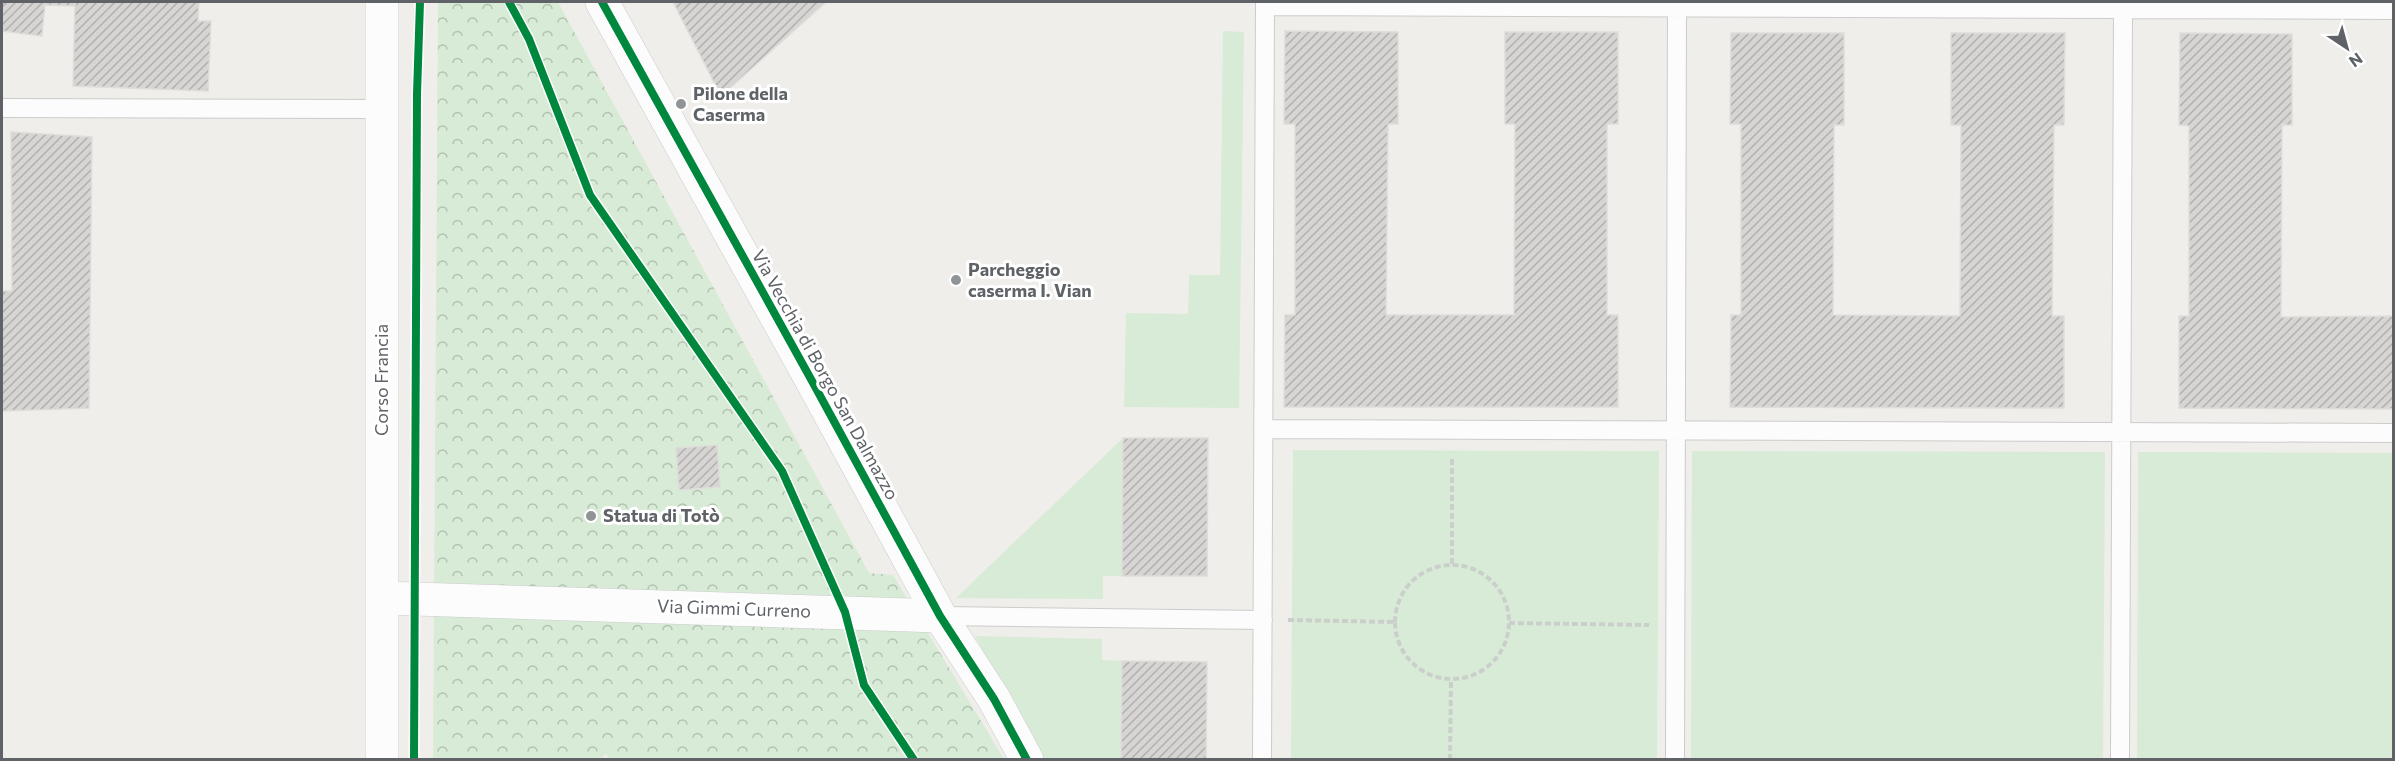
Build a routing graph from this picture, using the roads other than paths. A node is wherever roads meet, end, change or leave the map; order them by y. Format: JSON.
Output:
{"nodes":[{"id":1,"x":382,"y":2,"type":"edge"},
{"id":2,"x":602,"y":2,"type":"edge"},
{"id":3,"x":1265,"y":4,"type":"edge"},
{"id":4,"x":1754,"y":5,"type":"edge"},
{"id":5,"x":1677,"y":8,"type":"junction"},
{"id":6,"x":2123,"y":9,"type":"junction"},
{"id":7,"x":2394,"y":10,"type":"edge"},
{"id":8,"x":2,"y":108,"type":"edge"},
{"id":9,"x":380,"y":109,"type":"junction"},
{"id":10,"x":1263,"y":429,"type":"junction"},
{"id":11,"x":1676,"y":430,"type":"junction"},
{"id":12,"x":2121,"y":433,"type":"junction"},
{"id":13,"x":2394,"y":434,"type":"edge"},
{"id":14,"x":383,"y":598,"type":"junction"},
{"id":15,"x":940,"y":616,"type":"junction"},
{"id":16,"x":1263,"y":620,"type":"junction"},
{"id":17,"x":382,"y":759,"type":"edge"},
{"id":18,"x":1027,"y":759,"type":"edge"},
{"id":19,"x":1262,"y":759,"type":"edge"},
{"id":20,"x":1675,"y":759,"type":"edge"},
{"id":21,"x":2120,"y":759,"type":"edge"}],
"edges":[{"from":1,"to":9,"type":"street","name":"Corso Francia"},
{"from":2,"to":15,"type":"street","name":"Via Vecchia di Borgo San Dalmazzo"},
{"from":3,"to":5,"type":"lane"},
{"from":3,"to":10,"type":"lane"},
{"from":4,"to":5,"type":"lane"},
{"from":4,"to":6,"type":"lane"},
{"from":5,"to":11,"type":"lane"},
{"from":6,"to":7,"type":"lane"},
{"from":6,"to":12,"type":"lane"},
{"from":8,"to":9,"type":"lane"},
{"from":9,"to":14,"type":"street","name":"Corso Francia"},
{"from":10,"to":11,"type":"lane"},
{"from":10,"to":16,"type":"lane"},
{"from":11,"to":12,"type":"lane"},
{"from":11,"to":20,"type":"lane"},
{"from":12,"to":13,"type":"lane"},
{"from":12,"to":21,"type":"lane"},
{"from":14,"to":15,"type":"street","name":"Via Gimmi Curreno"},
{"from":14,"to":17,"type":"street","name":"Corso Francia"},
{"from":15,"to":16,"type":"lane","name":"Via Gimmi Curreno"},
{"from":15,"to":18,"type":"street","name":"Via Vecchia di Borgo San Dalmazzo"},
{"from":16,"to":19,"type":"lane"}]}
